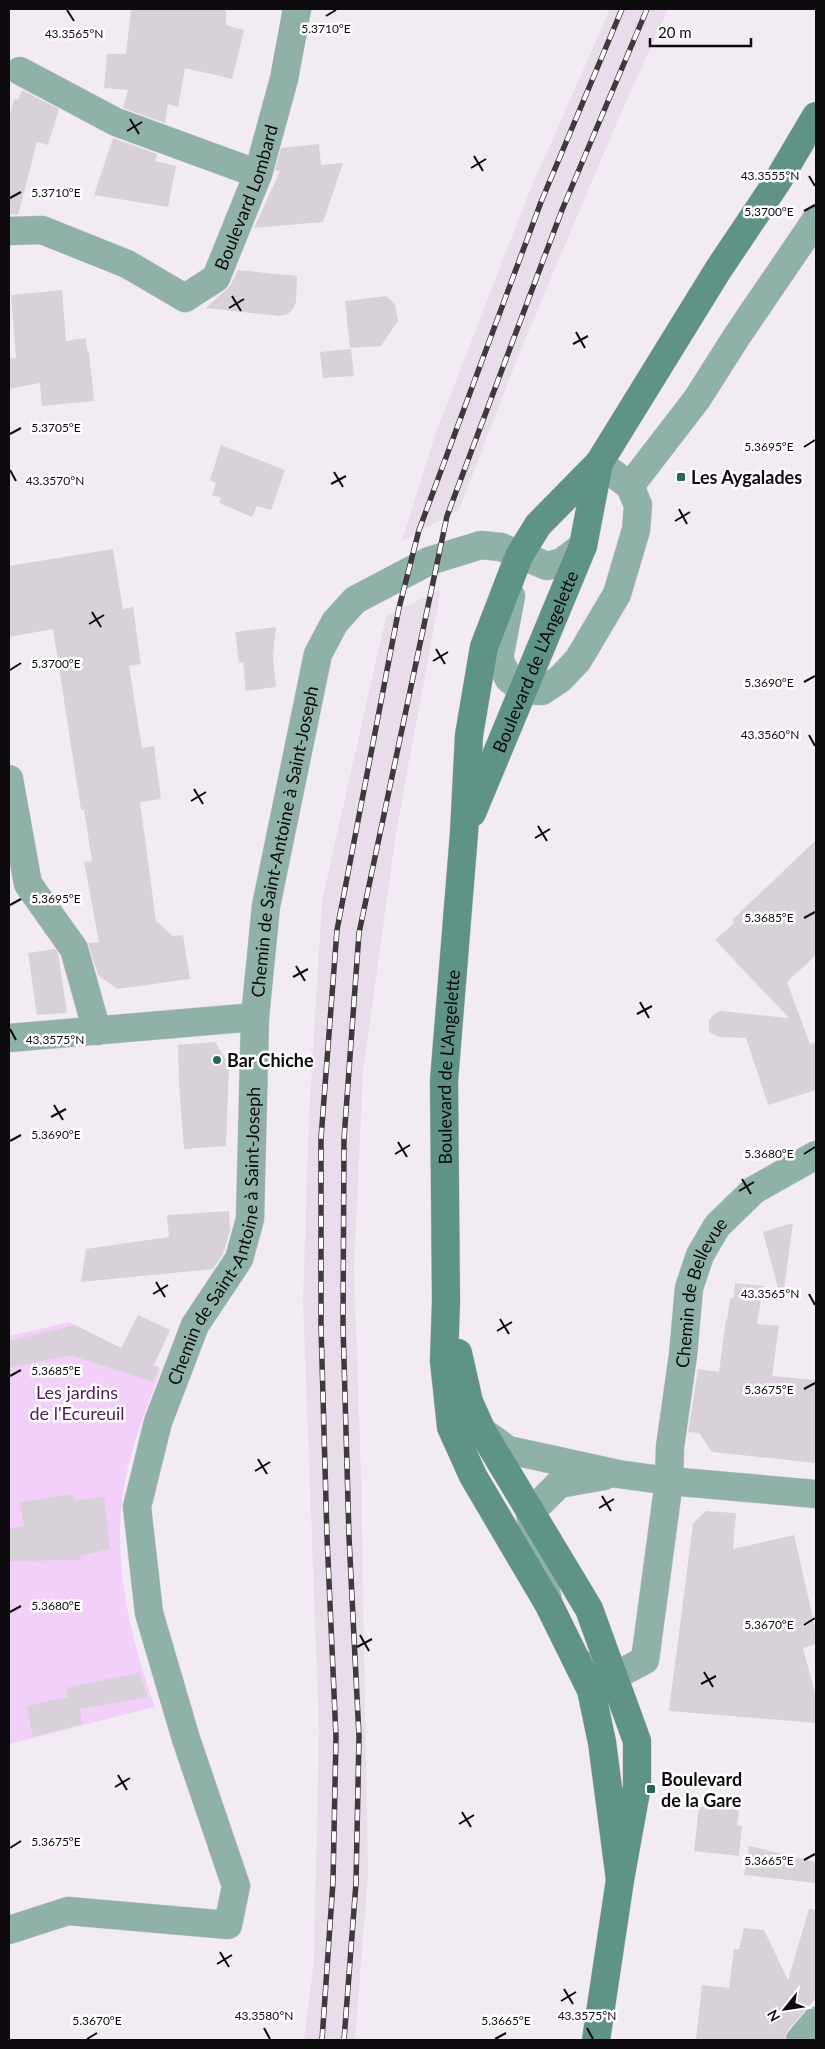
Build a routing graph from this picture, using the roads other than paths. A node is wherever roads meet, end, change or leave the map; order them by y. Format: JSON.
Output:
{"nodes":[{"id":1,"x":297,"y":9,"type":"edge"},
{"id":2,"x":20,"y":71,"type":"dead end"},
{"id":3,"x":816,"y":116,"type":"edge"},
{"id":4,"x":258,"y":174,"type":"junction"},
{"id":5,"x":816,"y":220,"type":"edge"},
{"id":6,"x":9,"y":232,"type":"edge"},
{"id":7,"x":599,"y":463,"type":"junction"},
{"id":8,"x":630,"y":486,"type":"junction"},
{"id":9,"x":584,"y":546,"type":"junction"},
{"id":10,"x":519,"y":556,"type":"junction"},
{"id":11,"x":523,"y":690,"type":"junction"},
{"id":12,"x":9,"y":779,"type":"edge"},
{"id":13,"x":464,"y":833,"type":"junction"},
{"id":14,"x":255,"y":1017,"type":"junction"},
{"id":15,"x":97,"y":1030,"type":"junction"},
{"id":16,"x":9,"y":1038,"type":"edge"},
{"id":17,"x":816,"y":1155,"type":"edge"},
{"id":18,"x":446,"y":1301,"type":"junction"},
{"id":19,"x":482,"y":1431,"type":"junction"},
{"id":20,"x":618,"y":1474,"type":"junction"},
{"id":21,"x":669,"y":1481,"type":"junction"},
{"id":22,"x":810,"y":1493,"type":"edge"},
{"id":23,"x":530,"y":1513,"type":"junction"},
{"id":24,"x":549,"y":1605,"type":"junction"},
{"id":25,"x":575,"y":1655,"type":"junction"},
{"id":26,"x":615,"y":1676,"type":"junction"},
{"id":27,"x":620,"y":1880,"type":"junction"},
{"id":28,"x":9,"y":1930,"type":"edge"},
{"id":29,"x":816,"y":2021,"type":"edge"},
{"id":30,"x":596,"y":2040,"type":"edge"},
{"id":31,"x":800,"y":2040,"type":"edge"}],
"edges":[{"from":1,"to":4,"type":"street","name":"Boulevard Lombard"},
{"from":2,"to":4,"type":"street"},
{"from":3,"to":7,"type":"main road"},
{"from":4,"to":6,"type":"street","name":"Boulevard Lombard"},
{"from":5,"to":8,"type":"street"},
{"from":7,"to":8,"type":"street"},
{"from":7,"to":9,"type":"main road","name":"Boulevard de L'Angelette"},
{"from":7,"to":10,"type":"main road"},
{"from":8,"to":11,"type":"street"},
{"from":9,"to":10,"type":"street","name":"Chemin de Saint-Antoine à Saint-Joseph"},
{"from":9,"to":11,"type":"main road","name":"Boulevard de L'Angelette"},
{"from":10,"to":11,"type":"street"},
{"from":10,"to":13,"type":"main road","name":"Boulevard de L'Angelette"},
{"from":10,"to":14,"type":"street","name":"Chemin de Saint-Antoine à Saint-Joseph"},
{"from":11,"to":13,"type":"main road","name":"Boulevard de L'Angelette"},
{"from":12,"to":15,"type":"street"},
{"from":13,"to":18,"type":"main road","name":"Boulevard de L'Angelette"},
{"from":14,"to":15,"type":"street"},
{"from":14,"to":28,"type":"street","name":"Chemin de Saint-Antoine à Saint-Joseph"},
{"from":15,"to":16,"type":"street"},
{"from":17,"to":21,"type":"street","name":"Chemin de Bellevue"},
{"from":18,"to":19,"type":"main road","name":"Boulevard de L'Angelette"},
{"from":18,"to":24,"type":"main road","name":"Boulevard de L'Angelette"},
{"from":19,"to":20,"type":"street","name":"Boulevard de L'Angelette"},
{"from":19,"to":23,"type":"main road","name":"Boulevard de L'Angelette"},
{"from":20,"to":21,"type":"street","name":"Boulevard de L'Angelette"},
{"from":20,"to":23,"type":"street","name":"Boulevard de L'Angelette"},
{"from":21,"to":22,"type":"street","name":"Boulevard de L'Angelette"},
{"from":21,"to":26,"type":"street"},
{"from":23,"to":24,"type":"street"},
{"from":23,"to":26,"type":"main road"},
{"from":24,"to":25,"type":"main road"},
{"from":25,"to":26,"type":"street"},
{"from":25,"to":27,"type":"main road"},
{"from":26,"to":27,"type":"main road"},
{"from":27,"to":30,"type":"main road"},
{"from":29,"to":31,"type":"street"}]}
